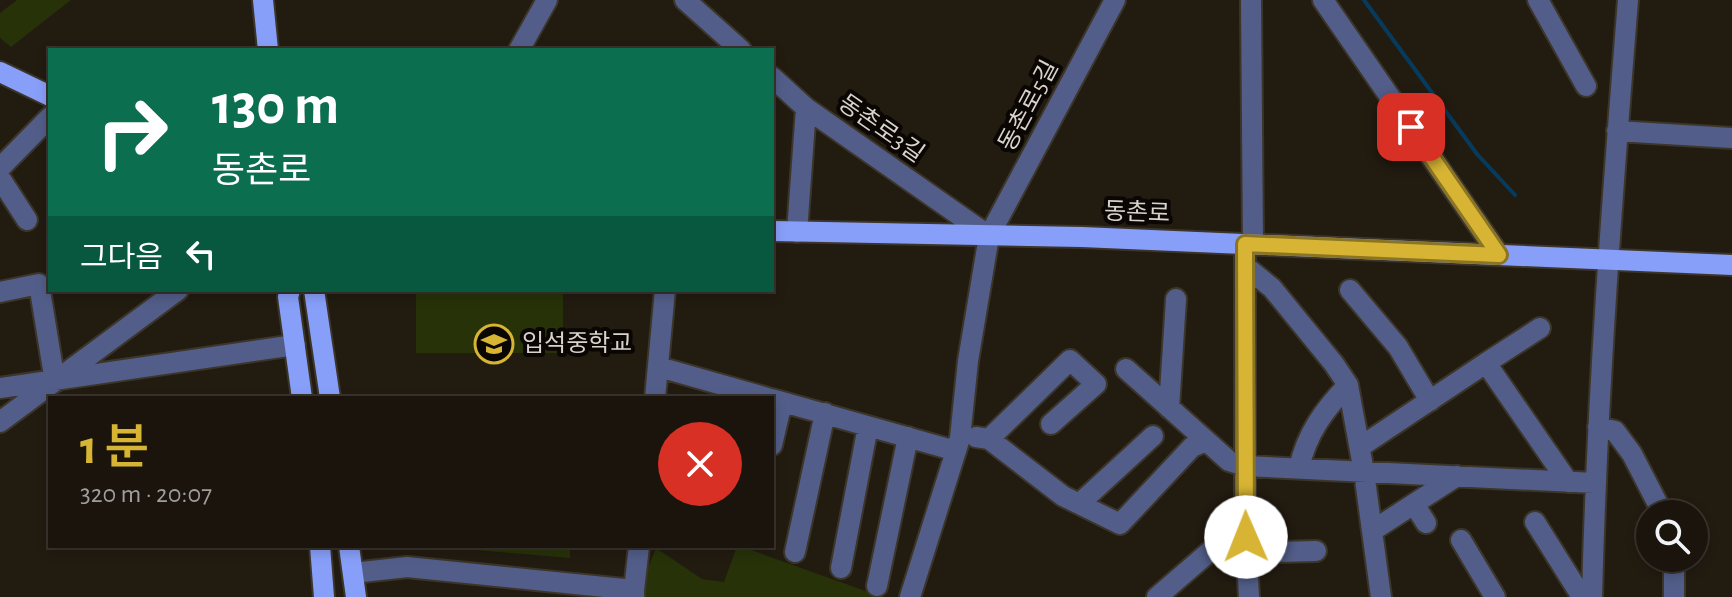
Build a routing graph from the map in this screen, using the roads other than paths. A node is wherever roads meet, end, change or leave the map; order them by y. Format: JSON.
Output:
{"nodes":[{"id":1,"x":263,"y":0,"type":"edge"},
{"id":2,"x":547,"y":0,"type":"edge"},
{"id":3,"x":685,"y":0,"type":"edge"},
{"id":4,"x":1115,"y":0,"type":"edge"},
{"id":5,"x":1251,"y":0,"type":"edge"},
{"id":6,"x":1323,"y":0,"type":"edge"},
{"id":7,"x":1538,"y":0,"type":"edge"},
{"id":8,"x":1628,"y":0,"type":"edge"},
{"id":9,"x":268,"y":48,"type":"edge"},
{"id":10,"x":520,"y":48,"type":"edge"},
{"id":11,"x":739,"y":48,"type":"edge"},
{"id":12,"x":0,"y":72,"type":"edge"},
{"id":13,"x":774,"y":79,"type":"edge"},
{"id":14,"x":1586,"y":86,"type":"dead end"},
{"id":15,"x":48,"y":95,"type":"edge"},
{"id":16,"x":806,"y":108,"type":"junction"},
{"id":17,"x":48,"y":119,"type":"edge"},
{"id":18,"x":1617,"y":131,"type":"junction"},
{"id":19,"x":1732,"y":138,"type":"edge"},
{"id":20,"x":0,"y":168,"type":"edge"},
{"id":21,"x":0,"y":178,"type":"edge"},
{"id":22,"x":27,"y":220,"type":"dead end"},
{"id":23,"x":774,"y":231,"type":"edge"},
{"id":24,"x":797,"y":232,"type":"junction"},
{"id":25,"x":989,"y":236,"type":"junction"},
{"id":26,"x":1249,"y":244,"type":"junction"},
{"id":27,"x":1499,"y":255,"type":"junction"},
{"id":28,"x":1607,"y":259,"type":"junction"},
{"id":29,"x":1732,"y":265,"type":"edge"},
{"id":30,"x":1245,"y":266,"type":"junction"},
{"id":31,"x":1350,"y":290,"type":"dead end"},
{"id":32,"x":0,"y":292,"type":"edge"},
{"id":33,"x":174,"y":292,"type":"edge"},
{"id":34,"x":289,"y":292,"type":"edge"},
{"id":35,"x":314,"y":292,"type":"edge"},
{"id":36,"x":665,"y":292,"type":"edge"},
{"id":37,"x":1176,"y":299,"type":"dead end"},
{"id":38,"x":1540,"y":328,"type":"dead end"},
{"id":39,"x":295,"y":345,"type":"junction"},
{"id":40,"x":1486,"y":363,"type":"junction"},
{"id":41,"x":659,"y":367,"type":"junction"},
{"id":42,"x":1126,"y":369,"type":"dead end"},
{"id":43,"x":55,"y":382,"type":"junction"},
{"id":44,"x":1348,"y":385,"type":"junction"},
{"id":45,"x":0,"y":388,"type":"edge"},
{"id":46,"x":747,"y":395,"type":"edge"},
{"id":47,"x":302,"y":396,"type":"edge"},
{"id":48,"x":330,"y":396,"type":"edge"},
{"id":49,"x":655,"y":396,"type":"edge"},
{"id":50,"x":774,"y":400,"type":"edge"},
{"id":51,"x":1430,"y":401,"type":"junction"},
{"id":52,"x":1169,"y":408,"type":"junction"},
{"id":53,"x":825,"y":413,"type":"junction"},
{"id":54,"x":0,"y":422,"type":"edge"},
{"id":55,"x":1051,"y":424,"type":"dead end"},
{"id":56,"x":868,"y":426,"type":"junction"},
{"id":57,"x":1598,"y":427,"type":"junction"},
{"id":58,"x":1153,"y":436,"type":"dead end"},
{"id":59,"x":908,"y":437,"type":"junction"},
{"id":60,"x":989,"y":439,"type":"junction"},
{"id":61,"x":1206,"y":441,"type":"junction"},
{"id":62,"x":958,"y":443,"type":"junction"},
{"id":63,"x":1360,"y":447,"type":"junction"},
{"id":64,"x":1245,"y":466,"type":"junction"},
{"id":65,"x":1299,"y":468,"type":"junction"},
{"id":66,"x":1364,"y":472,"type":"junction"},
{"id":67,"x":1457,"y":476,"type":"junction"},
{"id":68,"x":1568,"y":482,"type":"junction"},
{"id":69,"x":1595,"y":483,"type":"junction"},
{"id":70,"x":1657,"y":500,"type":"edge"},
{"id":71,"x":1079,"y":504,"type":"junction"},
{"id":72,"x":1414,"y":504,"type":"junction"},
{"id":73,"x":1245,"y":521,"type":"junction"},
{"id":74,"x":1535,"y":522,"type":"dead end"},
{"id":75,"x":1426,"y":523,"type":"dead end"},
{"id":76,"x":1372,"y":531,"type":"junction"},
{"id":77,"x":1461,"y":540,"type":"dead end"},
{"id":78,"x":320,"y":548,"type":"edge"},
{"id":79,"x":349,"y":548,"type":"edge"},
{"id":80,"x":639,"y":548,"type":"edge"},
{"id":81,"x":1316,"y":551,"type":"dead end"},
{"id":82,"x":795,"y":552,"type":"dead end"},
{"id":83,"x":1247,"y":553,"type":"junction"},
{"id":84,"x":841,"y":568,"type":"dead end"},
{"id":85,"x":1674,"y":572,"type":"edge"},
{"id":86,"x":353,"y":573,"type":"junction"},
{"id":87,"x":877,"y":586,"type":"dead end"},
{"id":88,"x":634,"y":594,"type":"edge"},
{"id":89,"x":324,"y":597,"type":"edge"},
{"id":90,"x":356,"y":597,"type":"edge"},
{"id":91,"x":910,"y":597,"type":"edge"},
{"id":92,"x":1157,"y":597,"type":"edge"},
{"id":93,"x":1249,"y":597,"type":"edge"},
{"id":94,"x":1381,"y":597,"type":"edge"},
{"id":95,"x":1495,"y":597,"type":"edge"},
{"id":96,"x":1582,"y":597,"type":"edge"},
{"id":97,"x":1592,"y":597,"type":"edge"},
{"id":98,"x":1674,"y":597,"type":"edge"}],
"edges":[{"from":1,"to":9,"type":"main road"},
{"from":2,"to":10,"type":"street"},
{"from":3,"to":11,"type":"street"},
{"from":4,"to":25,"type":"street","name":"동촌로5길"},
{"from":5,"to":26,"type":"street"},
{"from":6,"to":27,"type":"street"},
{"from":7,"to":14,"type":"street"},
{"from":8,"to":18,"type":"street"},
{"from":12,"to":15,"type":"main road"},
{"from":13,"to":16,"type":"street"},
{"from":16,"to":24,"type":"street","name":"동촌로3길"},
{"from":16,"to":25,"type":"street","name":"동촌로3길"},
{"from":17,"to":20,"type":"street"},
{"from":18,"to":19,"type":"street"},
{"from":18,"to":28,"type":"street"},
{"from":21,"to":22,"type":"street"},
{"from":23,"to":24,"type":"main road","name":"동촌로"},
{"from":24,"to":25,"type":"main road","name":"동촌로"},
{"from":25,"to":26,"type":"main road","name":"동촌로"},
{"from":25,"to":62,"type":"street","name":"동촌로5길"},
{"from":26,"to":27,"type":"main road","name":"동촌로"},
{"from":26,"to":30,"type":"street"},
{"from":27,"to":28,"type":"main road","name":"동촌로"},
{"from":28,"to":29,"type":"main road","name":"동촌로"},
{"from":28,"to":57,"type":"street"},
{"from":30,"to":44,"type":"street"},
{"from":30,"to":64,"type":"street"},
{"from":31,"to":51,"type":"street"},
{"from":32,"to":43,"type":"street"},
{"from":33,"to":43,"type":"street"},
{"from":34,"to":39,"type":"main road"},
{"from":35,"to":48,"type":"main road"},
{"from":36,"to":41,"type":"street"},
{"from":37,"to":52,"type":"street"},
{"from":38,"to":40,"type":"street"},
{"from":39,"to":43,"type":"street"},
{"from":39,"to":47,"type":"main road"},
{"from":40,"to":51,"type":"street"},
{"from":40,"to":68,"type":"street"},
{"from":41,"to":46,"type":"street"},
{"from":41,"to":49,"type":"street"},
{"from":42,"to":52,"type":"street"},
{"from":43,"to":45,"type":"street"},
{"from":43,"to":54,"type":"street"},
{"from":44,"to":63,"type":"street"},
{"from":44,"to":65,"type":"street"},
{"from":50,"to":53,"type":"street"},
{"from":51,"to":63,"type":"street"},
{"from":52,"to":61,"type":"street"},
{"from":53,"to":56,"type":"street"},
{"from":53,"to":82,"type":"street"},
{"from":55,"to":60,"type":"street"},
{"from":56,"to":59,"type":"street"},
{"from":56,"to":84,"type":"street"},
{"from":57,"to":69,"type":"street"},
{"from":57,"to":70,"type":"street"},
{"from":58,"to":71,"type":"street"},
{"from":59,"to":62,"type":"street"},
{"from":59,"to":87,"type":"street"},
{"from":60,"to":62,"type":"street"},
{"from":60,"to":71,"type":"street"},
{"from":61,"to":64,"type":"street"},
{"from":61,"to":71,"type":"street"},
{"from":62,"to":91,"type":"street","name":"동촌로5길"},
{"from":63,"to":66,"type":"street"},
{"from":64,"to":65,"type":"street"},
{"from":64,"to":73,"type":"street"},
{"from":65,"to":66,"type":"street"},
{"from":66,"to":67,"type":"street"},
{"from":66,"to":76,"type":"street"},
{"from":67,"to":68,"type":"street"},
{"from":67,"to":72,"type":"street"},
{"from":68,"to":69,"type":"street"},
{"from":69,"to":97,"type":"street"},
{"from":72,"to":75,"type":"street"},
{"from":72,"to":76,"type":"street"},
{"from":73,"to":83,"type":"street"},
{"from":73,"to":92,"type":"street"},
{"from":74,"to":96,"type":"street"},
{"from":76,"to":94,"type":"street"},
{"from":77,"to":95,"type":"street"},
{"from":78,"to":89,"type":"main road"},
{"from":79,"to":86,"type":"main road"},
{"from":80,"to":88,"type":"street"},
{"from":81,"to":83,"type":"street"},
{"from":83,"to":93,"type":"street"},
{"from":85,"to":98,"type":"street"},
{"from":86,"to":88,"type":"street"},
{"from":86,"to":90,"type":"main road"}]}
